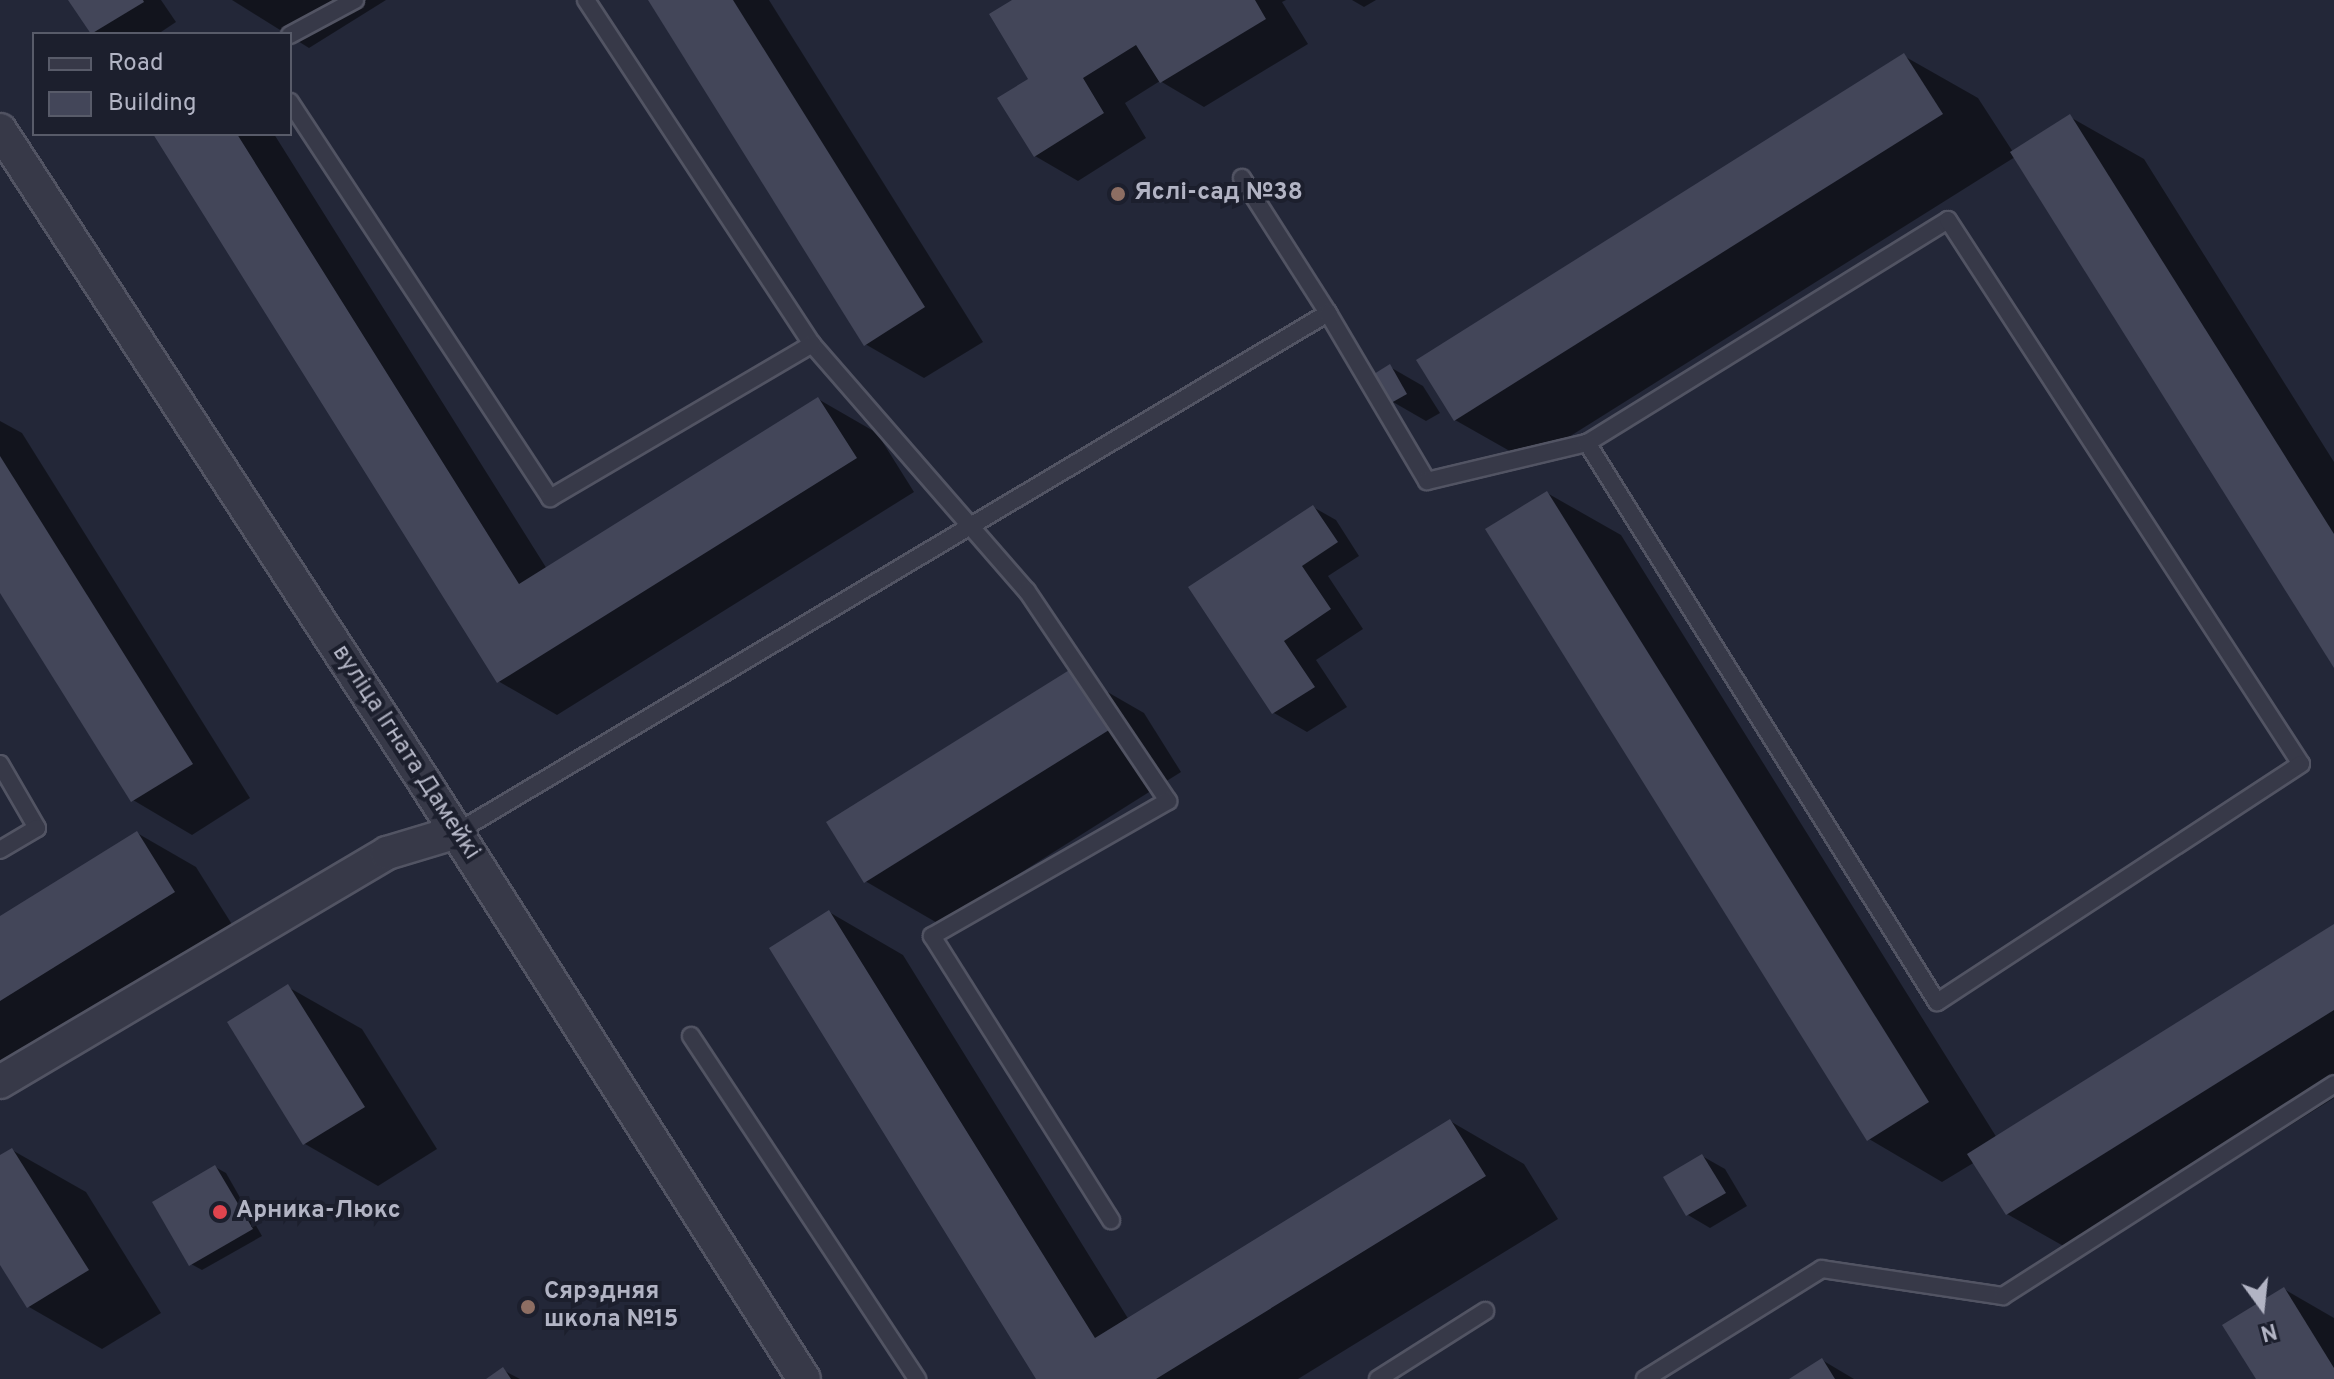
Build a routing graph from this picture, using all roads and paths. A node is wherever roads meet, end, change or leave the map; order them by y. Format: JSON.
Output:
{"nodes":[{"id":1,"x":355,"y":0,"type":"edge"},
{"id":2,"x":586,"y":0,"type":"edge"},
{"id":3,"x":292,"y":34,"type":"edge"},
{"id":4,"x":292,"y":105,"type":"edge"},
{"id":5,"x":0,"y":130,"type":"edge"},
{"id":6,"x":1242,"y":178,"type":"dead end"},
{"id":7,"x":1328,"y":313,"type":"junction"},
{"id":8,"x":812,"y":344,"type":"junction"},
{"id":9,"x":1587,"y":443,"type":"junction"},
{"id":10,"x":973,"y":524,"type":"junction"},
{"id":11,"x":0,"y":764,"type":"edge"},
{"id":12,"x":457,"y":832,"type":"junction"},
{"id":13,"x":0,"y":850,"type":"edge"},
{"id":14,"x":691,"y":1036,"type":"dead end"},
{"id":15,"x":0,"y":1082,"type":"edge"},
{"id":16,"x":2334,"y":1084,"type":"edge"},
{"id":17,"x":1111,"y":1220,"type":"dead end"},
{"id":18,"x":1485,"y":1311,"type":"dead end"},
{"id":19,"x":804,"y":1379,"type":"edge"},
{"id":20,"x":917,"y":1379,"type":"edge"},
{"id":21,"x":1378,"y":1379,"type":"edge"},
{"id":22,"x":1645,"y":1379,"type":"edge"}],
"edges":[{"from":1,"to":3,"type":"lane"},
{"from":2,"to":8,"type":"lane"},
{"from":4,"to":8,"type":"lane"},
{"from":5,"to":12,"type":"street","name":"вуліца Ігната Дамейкі"},
{"from":6,"to":7,"type":"lane"},
{"from":7,"to":9,"type":"lane"},
{"from":7,"to":10,"type":"lane"},
{"from":8,"to":10,"type":"lane"},
{"from":9,"to":9,"type":"lane"},
{"from":10,"to":12,"type":"lane"},
{"from":10,"to":17,"type":"lane"},
{"from":11,"to":13,"type":"lane"},
{"from":12,"to":15,"type":"street"},
{"from":12,"to":19,"type":"street","name":"вуліца Ігната Дамейкі"},
{"from":14,"to":20,"type":"lane"},
{"from":16,"to":22,"type":"lane"},
{"from":18,"to":21,"type":"lane"}]}
